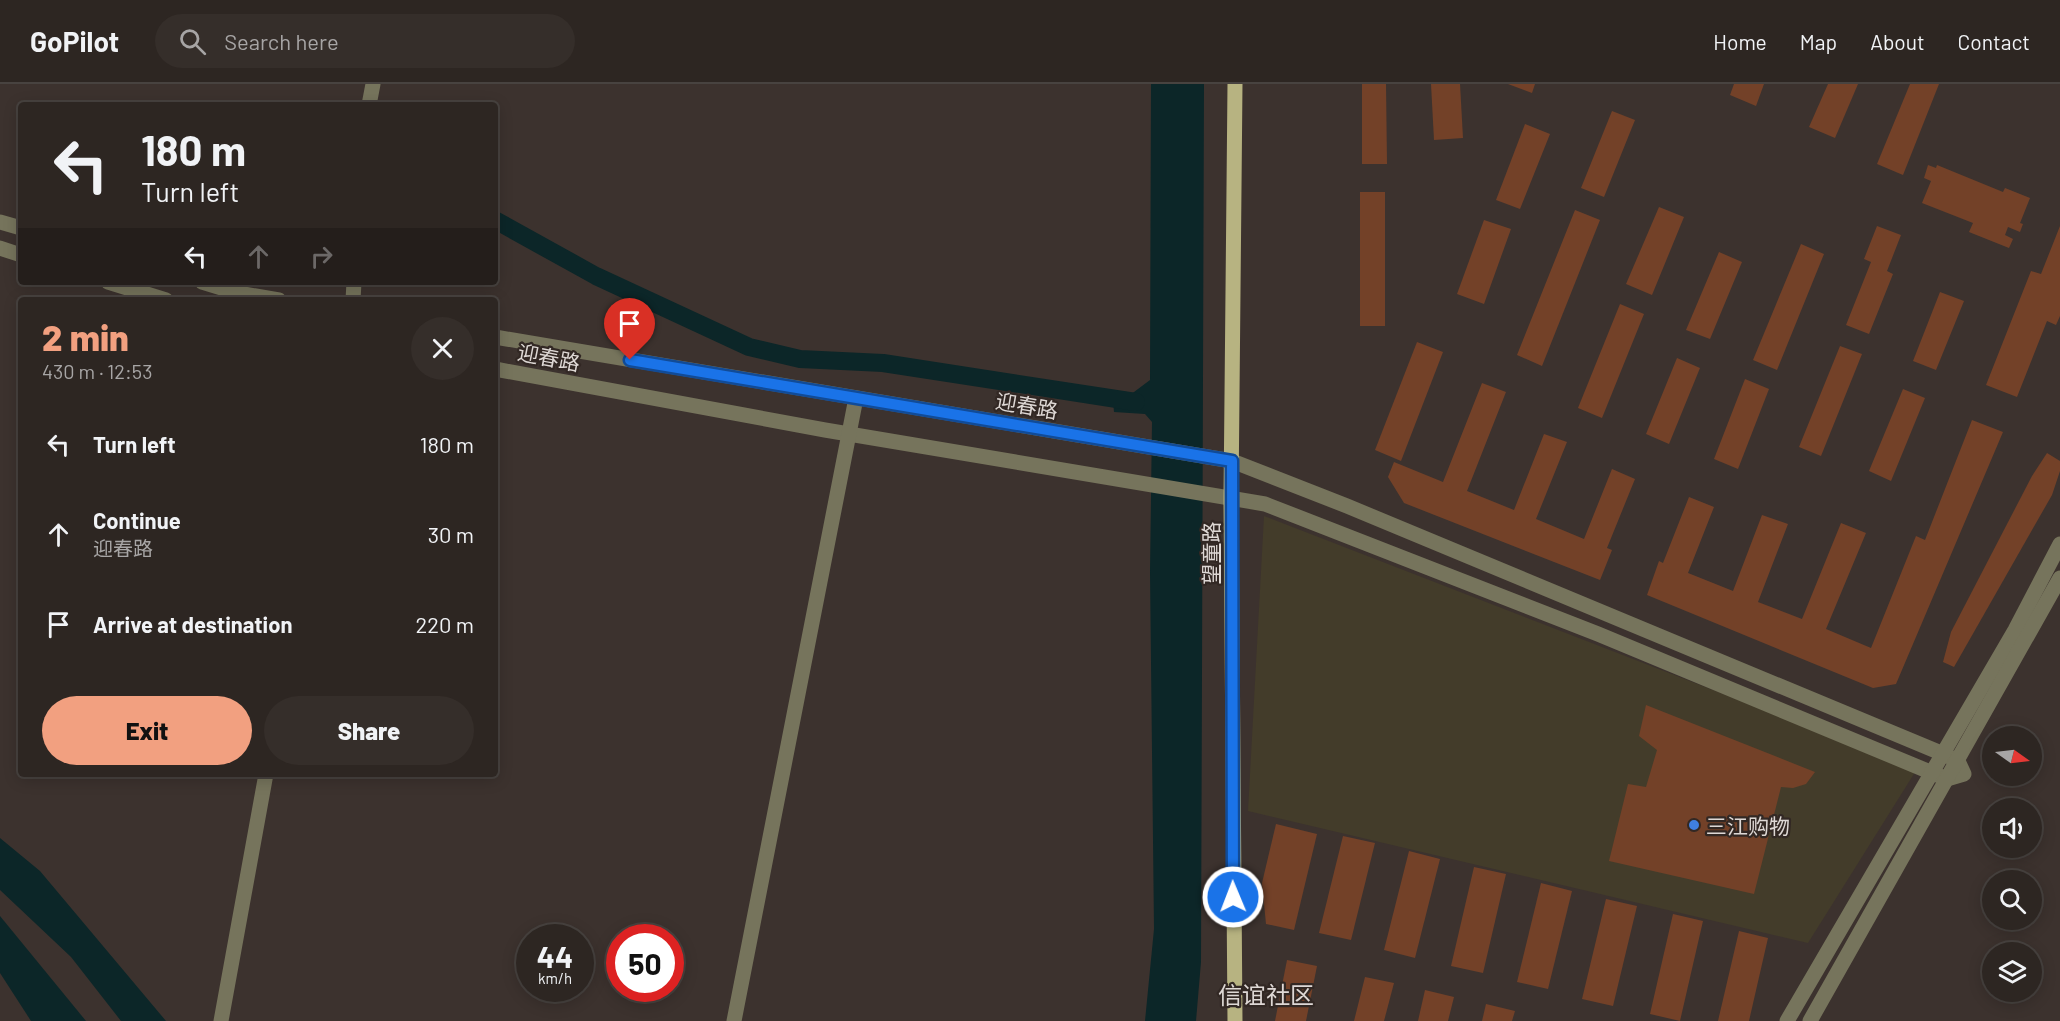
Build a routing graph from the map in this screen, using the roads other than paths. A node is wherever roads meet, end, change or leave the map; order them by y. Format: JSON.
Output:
{"nodes":[{"id":1,"x":373,"y":84,"type":"edge"},
{"id":2,"x":1235,"y":84,"type":"edge"},
{"id":3,"x":370,"y":102,"type":"edge"},
{"id":4,"x":0,"y":222,"type":"edge"},
{"id":5,"x":18,"y":227,"type":"edge"},
{"id":6,"x":0,"y":248,"type":"edge"},
{"id":7,"x":18,"y":254,"type":"edge"},
{"id":8,"x":118,"y":285,"type":"edge"},
{"id":9,"x":212,"y":285,"type":"edge"},
{"id":10,"x":156,"y":297,"type":"edge"},
{"id":11,"x":261,"y":297,"type":"edge"},
{"id":12,"x":498,"y":337,"type":"edge"},
{"id":13,"x":498,"y":370,"type":"edge"},
{"id":14,"x":856,"y":398,"type":"junction"},
{"id":15,"x":848,"y":434,"type":"junction"},
{"id":16,"x":1232,"y":461,"type":"junction"},
{"id":17,"x":1231,"y":499,"type":"junction"},
{"id":18,"x":2060,"y":544,"type":"edge"},
{"id":19,"x":2060,"y":578,"type":"edge"},
{"id":20,"x":1941,"y":753,"type":"junction"},
{"id":21,"x":1958,"y":761,"type":"junction"},
{"id":22,"x":1931,"y":772,"type":"junction"},
{"id":23,"x":265,"y":777,"type":"edge"},
{"id":24,"x":1947,"y":779,"type":"junction"},
{"id":25,"x":221,"y":1021,"type":"edge"},
{"id":26,"x":734,"y":1021,"type":"edge"},
{"id":27,"x":1235,"y":1021,"type":"edge"},
{"id":28,"x":1787,"y":1021,"type":"edge"},
{"id":29,"x":1810,"y":1021,"type":"edge"}],
"edges":[{"from":1,"to":3,"type":"street"},
{"from":2,"to":16,"type":"main road","name":"望童路"},
{"from":4,"to":5,"type":"street"},
{"from":6,"to":7,"type":"street"},
{"from":8,"to":10,"type":"street"},
{"from":9,"to":11,"type":"street"},
{"from":12,"to":14,"type":"street","name":"迎春路"},
{"from":13,"to":15,"type":"street","name":"迎春路"},
{"from":14,"to":15,"type":"street"},
{"from":14,"to":16,"type":"street","name":"迎春路"},
{"from":15,"to":17,"type":"street","name":"迎春路"},
{"from":15,"to":26,"type":"street"},
{"from":16,"to":17,"type":"main road","name":"望童路"},
{"from":16,"to":20,"type":"street","name":"迎春路"},
{"from":17,"to":22,"type":"street","name":"迎春路"},
{"from":17,"to":27,"type":"main road","name":"望童路"},
{"from":18,"to":20,"type":"street"},
{"from":19,"to":21,"type":"street"},
{"from":20,"to":21,"type":"street","name":"迎春路"},
{"from":20,"to":22,"type":"street"},
{"from":21,"to":24,"type":"street"},
{"from":22,"to":24,"type":"street","name":"迎春路"},
{"from":22,"to":28,"type":"street"},
{"from":23,"to":25,"type":"street"},
{"from":24,"to":29,"type":"street"}]}
